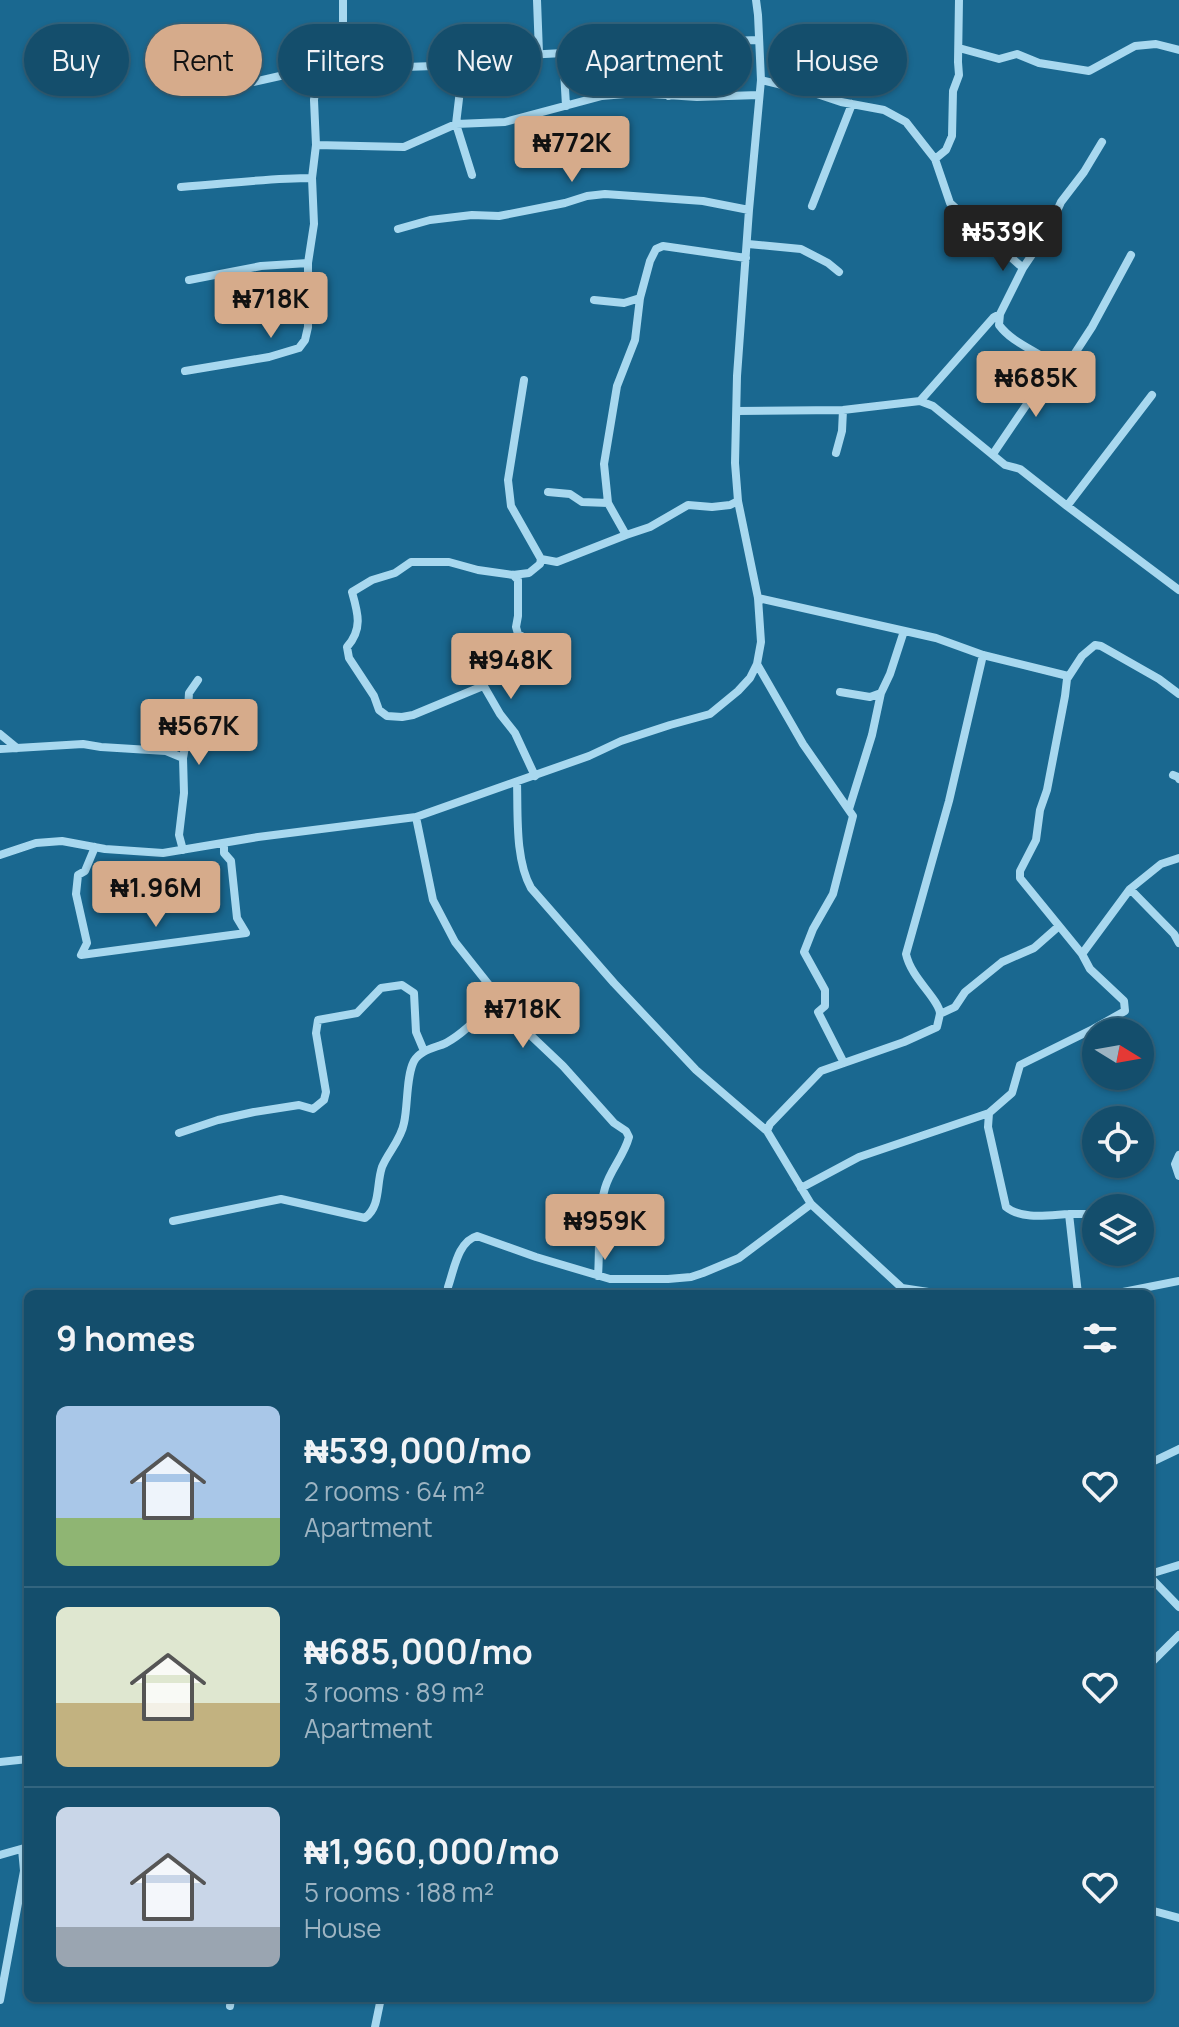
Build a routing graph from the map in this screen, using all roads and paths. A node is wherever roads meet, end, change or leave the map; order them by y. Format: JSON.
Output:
{"nodes":[{"id":1,"x":343,"y":0,"type":"edge"},
{"id":2,"x":537,"y":0,"type":"edge"},
{"id":3,"x":756,"y":0,"type":"edge"},
{"id":4,"x":959,"y":0,"type":"edge"},
{"id":5,"x":343,"y":24,"type":"edge"},
{"id":6,"x":538,"y":24,"type":"edge"},
{"id":7,"x":752,"y":40,"type":"edge"},
{"id":8,"x":759,"y":40,"type":"junction"},
{"id":9,"x":959,"y":48,"type":"junction"},
{"id":10,"x":1179,"y":50,"type":"edge"},
{"id":11,"x":761,"y":80,"type":"junction"},
{"id":12,"x":752,"y":95,"type":"edge"},
{"id":13,"x":759,"y":95,"type":"junction"},
{"id":14,"x":314,"y":96,"type":"edge"},
{"id":15,"x":459,"y":96,"type":"edge"},
{"id":16,"x":565,"y":96,"type":"edge"},
{"id":17,"x":602,"y":96,"type":"edge"},
{"id":18,"x":669,"y":96,"type":"edge"},
{"id":19,"x":728,"y":96,"type":"edge"},
{"id":20,"x":852,"y":104,"type":"junction"},
{"id":21,"x":566,"y":106,"type":"junction"},
{"id":22,"x":456,"y":124,"type":"junction"},
{"id":23,"x":1102,"y":142,"type":"dead end"},
{"id":24,"x":316,"y":145,"type":"junction"},
{"id":25,"x":935,"y":159,"type":"junction"},
{"id":26,"x":472,"y":175,"type":"dead end"},
{"id":27,"x":312,"y":178,"type":"junction"},
{"id":28,"x":181,"y":187,"type":"dead end"},
{"id":29,"x":812,"y":206,"type":"dead end"},
{"id":30,"x":749,"y":210,"type":"junction"},
{"id":31,"x":398,"y":229,"type":"dead end"},
{"id":32,"x":748,"y":244,"type":"junction"},
{"id":33,"x":1131,"y":255,"type":"dead end"},
{"id":34,"x":746,"y":258,"type":"junction"},
{"id":35,"x":308,"y":263,"type":"junction"},
{"id":36,"x":1023,"y":268,"type":"junction"},
{"id":37,"x":839,"y":272,"type":"dead end"},
{"id":38,"x":189,"y":280,"type":"dead end"},
{"id":39,"x":640,"y":298,"type":"junction"},
{"id":40,"x":594,"y":300,"type":"dead end"},
{"id":41,"x":1000,"y":314,"type":"junction"},
{"id":42,"x":1057,"y":367,"type":"junction"},
{"id":43,"x":185,"y":371,"type":"dead end"},
{"id":44,"x":524,"y":380,"type":"dead end"},
{"id":45,"x":1152,"y":395,"type":"dead end"},
{"id":46,"x":920,"y":401,"type":"junction"},
{"id":47,"x":843,"y":410,"type":"junction"},
{"id":48,"x":737,"y":411,"type":"junction"},
{"id":49,"x":836,"y":453,"type":"dead end"},
{"id":50,"x":993,"y":454,"type":"junction"},
{"id":51,"x":548,"y":492,"type":"dead end"},
{"id":52,"x":738,"y":501,"type":"junction"},
{"id":53,"x":608,"y":503,"type":"junction"},
{"id":54,"x":1067,"y":506,"type":"junction"},
{"id":55,"x":626,"y":535,"type":"junction"},
{"id":56,"x":541,"y":559,"type":"junction"},
{"id":57,"x":513,"y":575,"type":"junction"},
{"id":58,"x":1179,"y":590,"type":"edge"},
{"id":59,"x":758,"y":598,"type":"junction"},
{"id":60,"x":904,"y":631,"type":"junction"},
{"id":61,"x":983,"y":655,"type":"junction"},
{"id":62,"x":757,"y":664,"type":"junction"},
{"id":63,"x":1068,"y":676,"type":"junction"},
{"id":64,"x":198,"y":680,"type":"dead end"},
{"id":65,"x":483,"y":686,"type":"junction"},
{"id":66,"x":840,"y":692,"type":"dead end"},
{"id":67,"x":881,"y":693,"type":"junction"},
{"id":68,"x":1179,"y":694,"type":"edge"},
{"id":69,"x":0,"y":734,"type":"edge"},
{"id":70,"x":18,"y":748,"type":"junction"},
{"id":71,"x":0,"y":749,"type":"edge"},
{"id":72,"x":183,"y":758,"type":"junction"},
{"id":73,"x":535,"y":776,"type":"junction"},
{"id":74,"x":517,"y":782,"type":"junction"},
{"id":75,"x":849,"y":809,"type":"junction"},
{"id":76,"x":416,"y":817,"type":"junction"},
{"id":77,"x":224,"y":843,"type":"junction"},
{"id":78,"x":95,"y":847,"type":"junction"},
{"id":79,"x":183,"y":850,"type":"junction"},
{"id":80,"x":0,"y":855,"type":"edge"},
{"id":81,"x":1179,"y":858,"type":"edge"},
{"id":82,"x":1130,"y":889,"type":"junction"},
{"id":83,"x":1059,"y":926,"type":"junction"},
{"id":84,"x":1179,"y":943,"type":"edge"},
{"id":85,"x":1082,"y":954,"type":"junction"},
{"id":86,"x":498,"y":998,"type":"junction"},
{"id":87,"x":940,"y":1014,"type":"junction"},
{"id":88,"x":424,"y":1051,"type":"junction"},
{"id":89,"x":844,"y":1063,"type":"junction"},
{"id":90,"x":989,"y":1113,"type":"junction"},
{"id":91,"x":767,"y":1131,"type":"junction"},
{"id":92,"x":179,"y":1133,"type":"dead end"},
{"id":93,"x":1179,"y":1155,"type":"edge"},
{"id":94,"x":1179,"y":1176,"type":"edge"},
{"id":95,"x":801,"y":1188,"type":"junction"},
{"id":96,"x":811,"y":1204,"type":"junction"},
{"id":97,"x":1069,"y":1214,"type":"junction"},
{"id":98,"x":1082,"y":1214,"type":"edge"},
{"id":99,"x":173,"y":1221,"type":"dead end"},
{"id":100,"x":598,"y":1276,"type":"junction"},
{"id":101,"x":1179,"y":1281,"type":"edge"},
{"id":102,"x":448,"y":1287,"type":"dead end"},
{"id":103,"x":897,"y":1290,"type":"edge"},
{"id":104,"x":1078,"y":1290,"type":"edge"},
{"id":105,"x":1133,"y":1290,"type":"edge"},
{"id":106,"x":1179,"y":1449,"type":"edge"},
{"id":107,"x":1154,"y":1461,"type":"edge"},
{"id":108,"x":1179,"y":1565,"type":"edge"},
{"id":109,"x":1154,"y":1574,"type":"edge"},
{"id":110,"x":1154,"y":1580,"type":"edge"},
{"id":111,"x":1179,"y":1607,"type":"edge"},
{"id":112,"x":1179,"y":1635,"type":"edge"},
{"id":113,"x":1154,"y":1660,"type":"edge"},
{"id":114,"x":24,"y":1759,"type":"edge"},
{"id":115,"x":0,"y":1762,"type":"edge"},
{"id":116,"x":24,"y":1848,"type":"edge"},
{"id":117,"x":0,"y":1855,"type":"edge"},
{"id":118,"x":24,"y":1871,"type":"edge"},
{"id":119,"x":1154,"y":1911,"type":"edge"},
{"id":120,"x":1179,"y":1918,"type":"edge"},
{"id":121,"x":10,"y":1944,"type":"junction"},
{"id":122,"x":0,"y":1947,"type":"edge"},
{"id":123,"x":0,"y":2000,"type":"edge"},
{"id":124,"x":380,"y":2002,"type":"edge"},
{"id":125,"x":375,"y":2027,"type":"edge"}],
"edges":[{"from":1,"to":5,"type":"street"},
{"from":2,"to":6,"type":"street"},
{"from":3,"to":8,"type":"street"},
{"from":4,"to":9,"type":"street"},
{"from":7,"to":8,"type":"street"},
{"from":8,"to":11,"type":"street"},
{"from":9,"to":10,"type":"street"},
{"from":9,"to":25,"type":"street"},
{"from":11,"to":13,"type":"street"},
{"from":11,"to":20,"type":"street"},
{"from":12,"to":13,"type":"street"},
{"from":13,"to":30,"type":"street"},
{"from":14,"to":24,"type":"street"},
{"from":15,"to":22,"type":"street"},
{"from":16,"to":21,"type":"street"},
{"from":17,"to":21,"type":"street"},
{"from":18,"to":19,"type":"street"},
{"from":20,"to":25,"type":"street"},
{"from":20,"to":29,"type":"street"},
{"from":21,"to":22,"type":"street"},
{"from":22,"to":24,"type":"street"},
{"from":22,"to":26,"type":"street"},
{"from":23,"to":36,"type":"street"},
{"from":24,"to":27,"type":"street"},
{"from":25,"to":36,"type":"street"},
{"from":27,"to":28,"type":"street"},
{"from":27,"to":35,"type":"street"},
{"from":30,"to":31,"type":"street"},
{"from":30,"to":32,"type":"street"},
{"from":32,"to":34,"type":"street"},
{"from":32,"to":37,"type":"street"},
{"from":33,"to":42,"type":"street"},
{"from":34,"to":39,"type":"street"},
{"from":34,"to":48,"type":"street"},
{"from":35,"to":38,"type":"street"},
{"from":35,"to":43,"type":"street"},
{"from":36,"to":41,"type":"street"},
{"from":39,"to":40,"type":"street"},
{"from":39,"to":53,"type":"street"},
{"from":41,"to":42,"type":"street"},
{"from":41,"to":46,"type":"street"},
{"from":42,"to":50,"type":"street"},
{"from":44,"to":56,"type":"street"},
{"from":45,"to":54,"type":"street"},
{"from":46,"to":47,"type":"street"},
{"from":46,"to":50,"type":"street"},
{"from":47,"to":48,"type":"street"},
{"from":47,"to":49,"type":"street"},
{"from":48,"to":52,"type":"street"},
{"from":50,"to":54,"type":"street"},
{"from":51,"to":53,"type":"street"},
{"from":52,"to":55,"type":"street"},
{"from":52,"to":59,"type":"street"},
{"from":53,"to":55,"type":"street"},
{"from":54,"to":58,"type":"street"},
{"from":55,"to":56,"type":"street"},
{"from":56,"to":57,"type":"street"},
{"from":57,"to":65,"type":"street"},
{"from":57,"to":65,"type":"street"},
{"from":59,"to":60,"type":"street"},
{"from":59,"to":62,"type":"street"},
{"from":60,"to":61,"type":"street"},
{"from":60,"to":67,"type":"street"},
{"from":61,"to":63,"type":"street"},
{"from":61,"to":87,"type":"street"},
{"from":62,"to":73,"type":"street"},
{"from":62,"to":75,"type":"street"},
{"from":63,"to":68,"type":"street"},
{"from":63,"to":83,"type":"street"},
{"from":64,"to":72,"type":"street"},
{"from":65,"to":73,"type":"street"},
{"from":66,"to":67,"type":"street"},
{"from":67,"to":75,"type":"street"},
{"from":69,"to":70,"type":"street"},
{"from":70,"to":71,"type":"street"},
{"from":70,"to":72,"type":"street"},
{"from":72,"to":79,"type":"street"},
{"from":73,"to":74,"type":"street"},
{"from":74,"to":76,"type":"street"},
{"from":74,"to":91,"type":"street"},
{"from":75,"to":89,"type":"street"},
{"from":76,"to":77,"type":"street"},
{"from":76,"to":86,"type":"street"},
{"from":77,"to":78,"type":"street"},
{"from":77,"to":79,"type":"street"},
{"from":78,"to":79,"type":"street"},
{"from":78,"to":80,"type":"street"},
{"from":81,"to":82,"type":"street"},
{"from":82,"to":84,"type":"street"},
{"from":82,"to":85,"type":"street"},
{"from":83,"to":85,"type":"street"},
{"from":83,"to":87,"type":"street"},
{"from":85,"to":90,"type":"street"},
{"from":86,"to":88,"type":"street"},
{"from":86,"to":100,"type":"street"},
{"from":87,"to":89,"type":"street"},
{"from":88,"to":92,"type":"street"},
{"from":88,"to":99,"type":"street"},
{"from":89,"to":91,"type":"street"},
{"from":90,"to":95,"type":"street"},
{"from":90,"to":97,"type":"street"},
{"from":91,"to":95,"type":"street"},
{"from":93,"to":94,"type":"street"},
{"from":95,"to":96,"type":"street"},
{"from":96,"to":100,"type":"street"},
{"from":96,"to":103,"type":"street"},
{"from":97,"to":98,"type":"street"},
{"from":97,"to":104,"type":"street"},
{"from":100,"to":102,"type":"street"},
{"from":101,"to":105,"type":"street"},
{"from":106,"to":107,"type":"street"},
{"from":108,"to":109,"type":"street"},
{"from":110,"to":111,"type":"street"},
{"from":112,"to":113,"type":"street"},
{"from":114,"to":115,"type":"street"},
{"from":116,"to":117,"type":"street"},
{"from":118,"to":121,"type":"street"},
{"from":119,"to":120,"type":"street"},
{"from":121,"to":122,"type":"street"},
{"from":121,"to":123,"type":"street"},
{"from":124,"to":125,"type":"street"}]}
